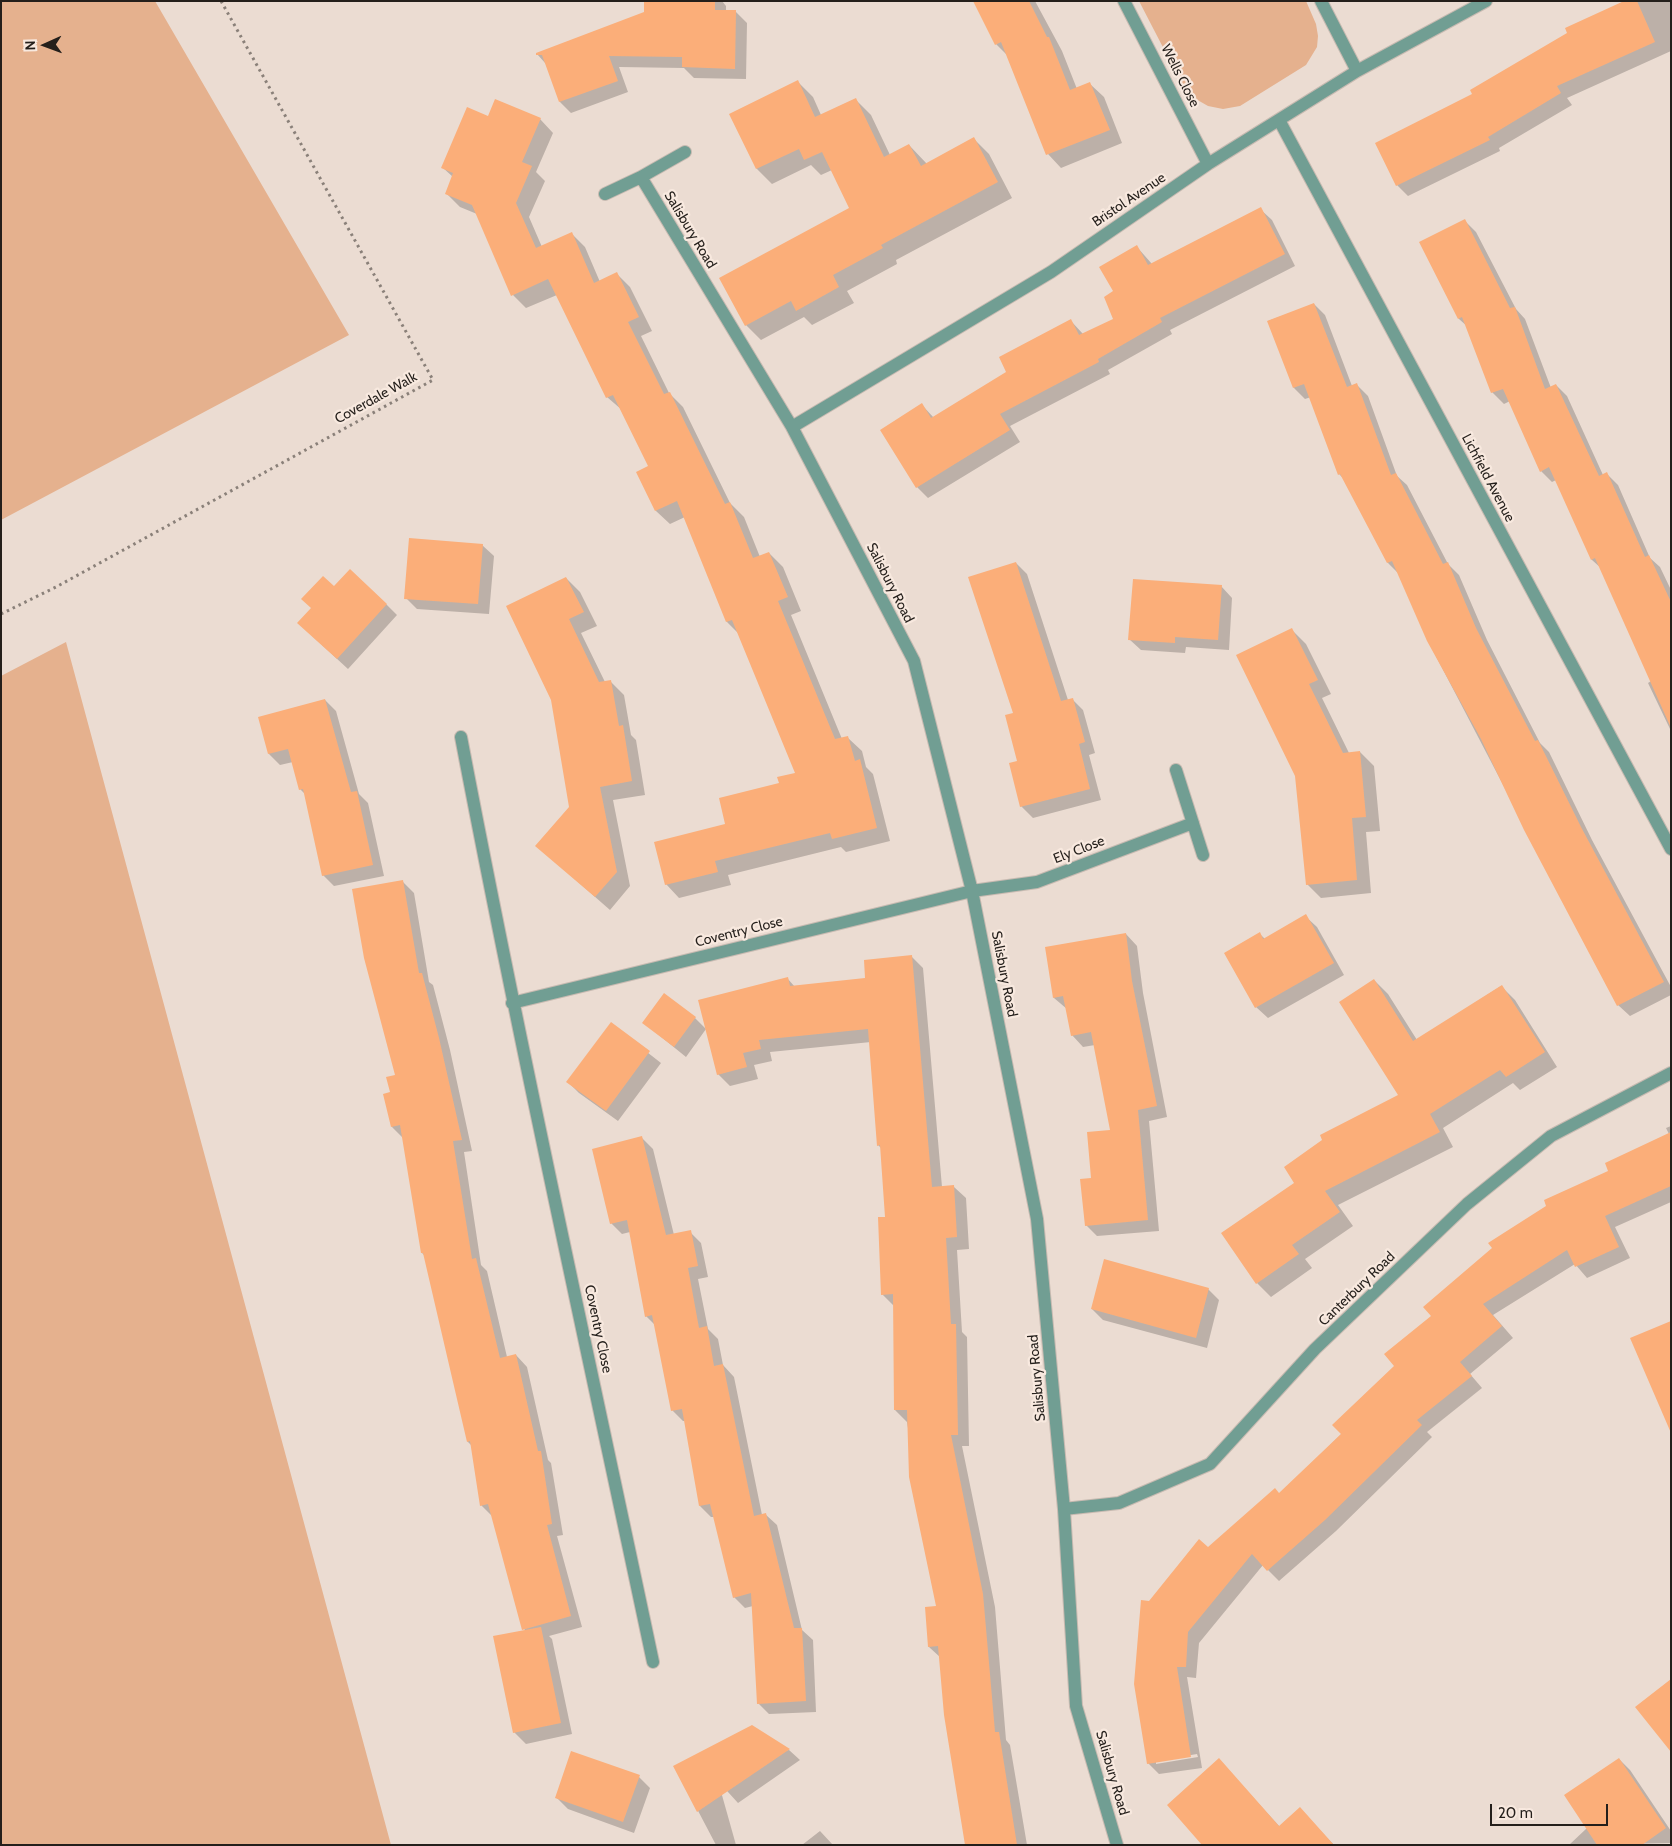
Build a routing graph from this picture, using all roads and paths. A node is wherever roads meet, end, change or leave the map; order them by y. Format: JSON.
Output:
{"nodes":[{"id":1,"x":221,"y":1,"type":"edge"},
{"id":2,"x":1124,"y":1,"type":"edge"},
{"id":3,"x":1321,"y":1,"type":"edge"},
{"id":4,"x":1486,"y":1,"type":"edge"},
{"id":5,"x":1357,"y":71,"type":"junction"},
{"id":6,"x":1279,"y":120,"type":"junction"},
{"id":7,"x":685,"y":152,"type":"dead end"},
{"id":8,"x":1208,"y":164,"type":"junction"},
{"id":9,"x":641,"y":177,"type":"junction"},
{"id":10,"x":605,"y":194,"type":"dead end"},
{"id":11,"x":792,"y":427,"type":"junction"},
{"id":12,"x":1,"y":614,"type":"edge"},
{"id":13,"x":461,"y":737,"type":"dead end"},
{"id":14,"x":1176,"y":770,"type":"dead end"},
{"id":15,"x":1193,"y":823,"type":"junction"},
{"id":16,"x":1671,"y":849,"type":"edge"},
{"id":17,"x":1203,"y":856,"type":"dead end"},
{"id":18,"x":972,"y":891,"type":"junction"},
{"id":19,"x":512,"y":1002,"type":"junction"},
{"id":20,"x":1671,"y":1073,"type":"edge"},
{"id":21,"x":1064,"y":1509,"type":"junction"},
{"id":22,"x":653,"y":1662,"type":"dead end"},
{"id":23,"x":1117,"y":1845,"type":"edge"}],
"edges":[{"from":1,"to":12,"type":"path","name":"Coverdale Walk"},
{"from":2,"to":8,"type":"street","name":"Wells Close"},
{"from":3,"to":5,"type":"street"},
{"from":4,"to":5,"type":"street","name":"Bristol Avenue"},
{"from":5,"to":6,"type":"street","name":"Bristol Avenue"},
{"from":6,"to":8,"type":"street","name":"Bristol Avenue"},
{"from":6,"to":16,"type":"street","name":"Lichfield Avenue"},
{"from":7,"to":9,"type":"street"},
{"from":8,"to":11,"type":"street","name":"Bristol Avenue"},
{"from":9,"to":10,"type":"street"},
{"from":9,"to":11,"type":"street","name":"Salisbury Road"},
{"from":11,"to":18,"type":"street","name":"Salisbury Road"},
{"from":13,"to":19,"type":"street","name":"Coventry Close"},
{"from":14,"to":15,"type":"street"},
{"from":15,"to":17,"type":"street"},
{"from":15,"to":18,"type":"street","name":"Ely Close"},
{"from":18,"to":19,"type":"street","name":"Coventry Close"},
{"from":18,"to":21,"type":"street","name":"Salisbury Road"},
{"from":19,"to":22,"type":"street","name":"Coventry Close"},
{"from":20,"to":21,"type":"street","name":"Canterbury Road"},
{"from":21,"to":23,"type":"street","name":"Salisbury Road"}]}
